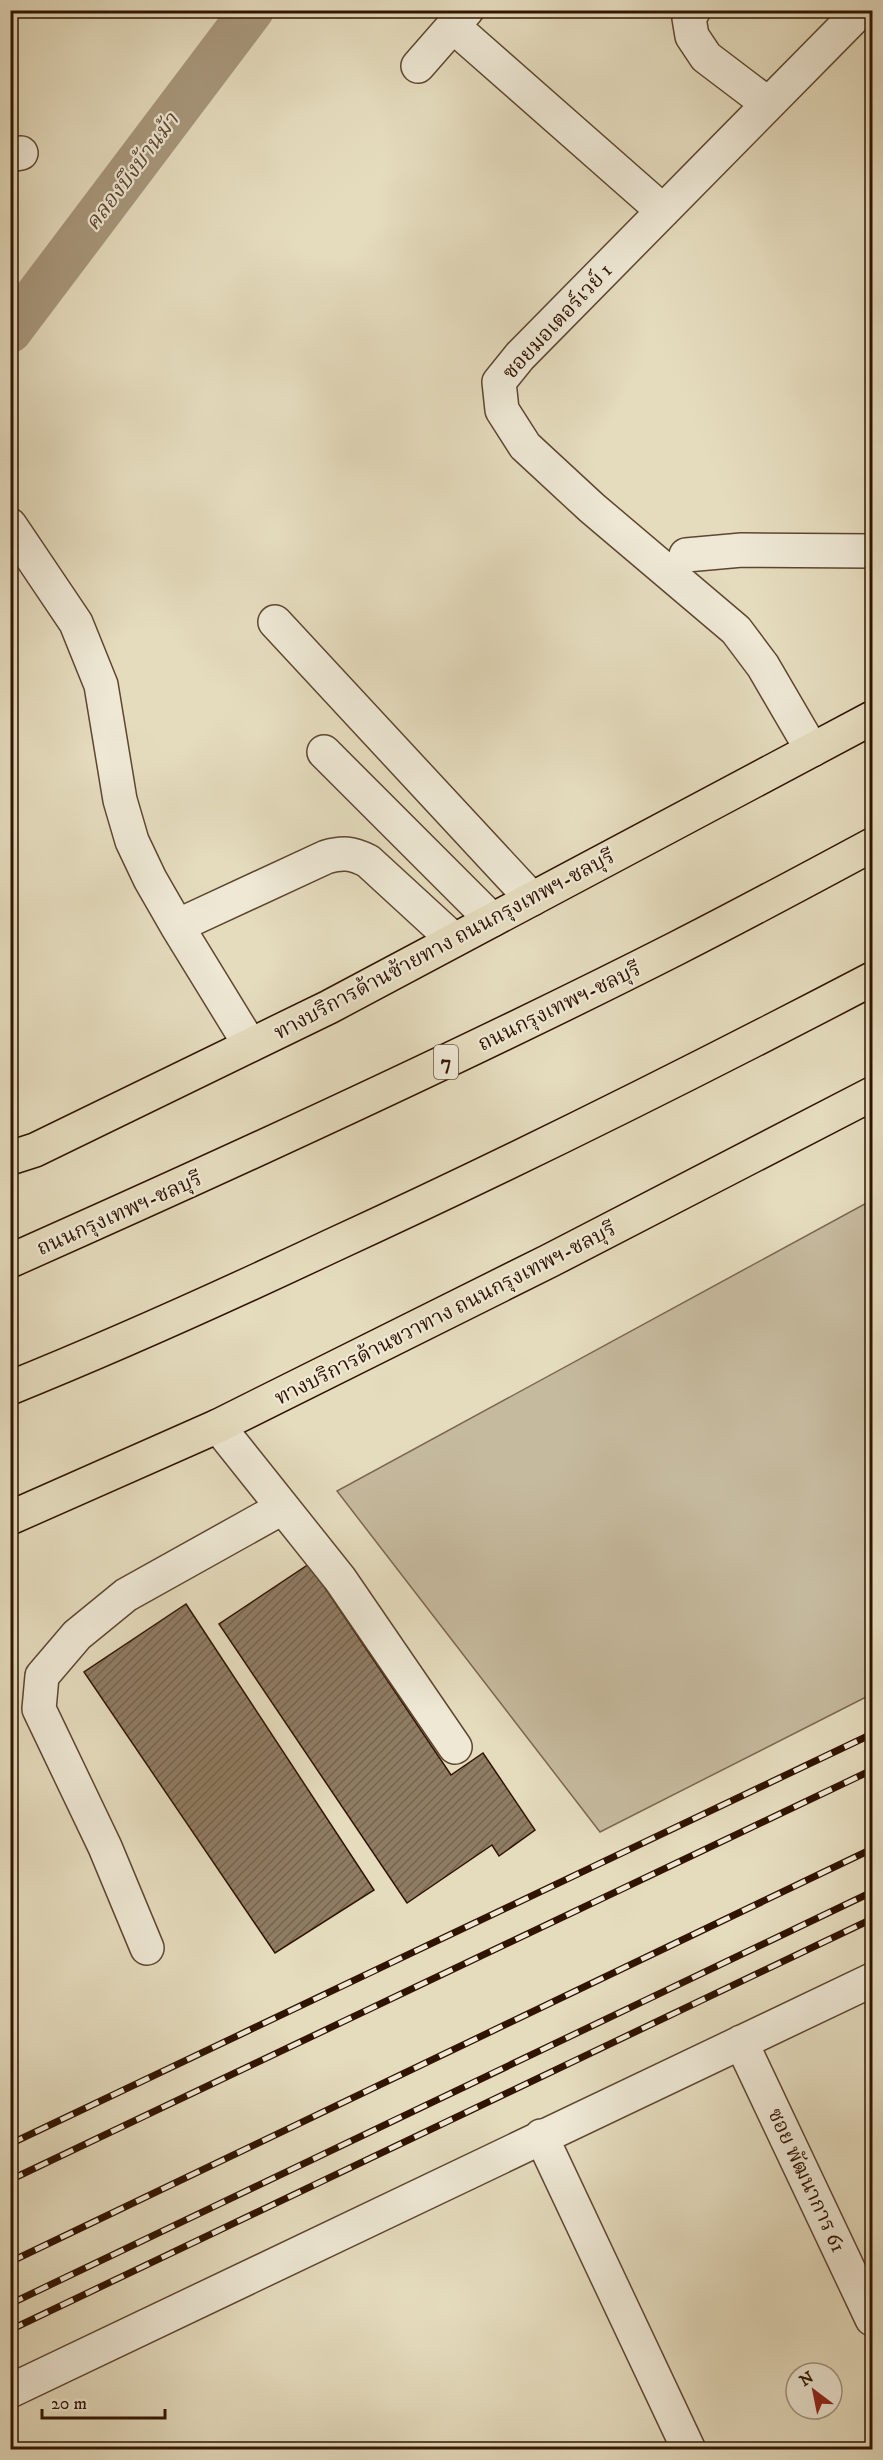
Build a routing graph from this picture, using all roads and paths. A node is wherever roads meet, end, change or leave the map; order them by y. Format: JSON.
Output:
{"nodes":[{"id":1,"x":694,"y":10,"type":"edge"},
{"id":2,"x":861,"y":10,"type":"edge"},
{"id":3,"x":460,"y":19,"type":"edge"},
{"id":4,"x":418,"y":66,"type":"dead end"},
{"id":5,"x":768,"y":104,"type":"junction"},
{"id":6,"x":663,"y":211,"type":"junction"},
{"id":7,"x":10,"y":525,"type":"edge"},
{"id":8,"x":873,"y":552,"type":"edge"},
{"id":9,"x":686,"y":555,"type":"dead end"},
{"id":10,"x":275,"y":622,"type":"dead end"},
{"id":11,"x":873,"y":718,"type":"edge"},
{"id":12,"x":812,"y":750,"type":"junction"},
{"id":13,"x":324,"y":752,"type":"dead end"},
{"id":14,"x":873,"y":845,"type":"edge"},
{"id":15,"x":532,"y":899,"type":"junction"},
{"id":16,"x":492,"y":920,"type":"junction"},
{"id":17,"x":177,"y":926,"type":"junction"},
{"id":18,"x":454,"y":939,"type":"junction"},
{"id":19,"x":873,"y":979,"type":"edge"},
{"id":20,"x":250,"y":1045,"type":"junction"},
{"id":21,"x":873,"y":1094,"type":"edge"},
{"id":22,"x":23,"y":1154,"type":"edge"},
{"id":23,"x":10,"y":1261,"type":"edge"},
{"id":24,"x":10,"y":1388,"type":"edge"},
{"id":25,"x":218,"y":1426,"type":"junction"},
{"id":26,"x":282,"y":1508,"type":"junction"},
{"id":27,"x":10,"y":1518,"type":"edge"},
{"id":28,"x":455,"y":1746,"type":"dead end"},
{"id":29,"x":147,"y":1948,"type":"dead end"},
{"id":30,"x":873,"y":1980,"type":"edge"},
{"id":31,"x":741,"y":2042,"type":"junction"},
{"id":32,"x":541,"y":2136,"type":"junction"},
{"id":33,"x":873,"y":2319,"type":"edge"},
{"id":34,"x":10,"y":2391,"type":"edge"},
{"id":35,"x":689,"y":2450,"type":"edge"}],
"edges":[{"from":1,"to":5,"type":"street"},
{"from":2,"to":5,"type":"street","name":"ซอยมอเตอร์เวย์ 1"},
{"from":3,"to":4,"type":"street"},
{"from":3,"to":6,"type":"street"},
{"from":5,"to":6,"type":"street","name":"ซอยมอเตอร์เวย์ 1"},
{"from":6,"to":12,"type":"street","name":"ซอยมอเตอร์เวย์ 1"},
{"from":7,"to":17,"type":"street"},
{"from":8,"to":9,"type":"street"},
{"from":10,"to":15,"type":"street"},
{"from":11,"to":12,"type":"main road","name":"ทางบริการด้านซ้ายทาง ถนนกรุงเทพฯ-ชลบุรี"},
{"from":12,"to":15,"type":"main road","name":"ทางบริการด้านซ้ายทาง ถนนกรุงเทพฯ-ชลบุรี"},
{"from":13,"to":16,"type":"street"},
{"from":14,"to":23,"type":"main road","name":"ถนนกรุงเทพฯ-ชลบุรี","number":"7"},
{"from":15,"to":16,"type":"main road","name":"ทางบริการด้านซ้ายทาง ถนนกรุงเทพฯ-ชลบุรี"},
{"from":16,"to":18,"type":"main road","name":"ทางบริการด้านซ้ายทาง ถนนกรุงเทพฯ-ชลบุรี"},
{"from":17,"to":18,"type":"street"},
{"from":17,"to":20,"type":"street"},
{"from":18,"to":20,"type":"main road","name":"ทางบริการด้านซ้ายทาง ถนนกรุงเทพฯ-ชลบุรี"},
{"from":19,"to":24,"type":"main road"},
{"from":20,"to":22,"type":"main road","name":"ทางบริการด้านซ้ายทาง ถนนกรุงเทพฯ-ชลบุรี"},
{"from":21,"to":25,"type":"main road","name":"ทางบริการด้านขวาทาง ถนนกรุงเทพฯ-ชลบุรี"},
{"from":25,"to":26,"type":"street"},
{"from":25,"to":27,"type":"main road","name":"ทางบริการด้านขวาทาง ถนนกรุงเทพฯ-ชลบุรี"},
{"from":26,"to":28,"type":"street"},
{"from":26,"to":29,"type":"street"},
{"from":30,"to":31,"type":"street"},
{"from":31,"to":32,"type":"street"},
{"from":31,"to":33,"type":"street","name":"ซอย พัฒนาการ 61"},
{"from":32,"to":34,"type":"street"},
{"from":32,"to":35,"type":"street"}]}
